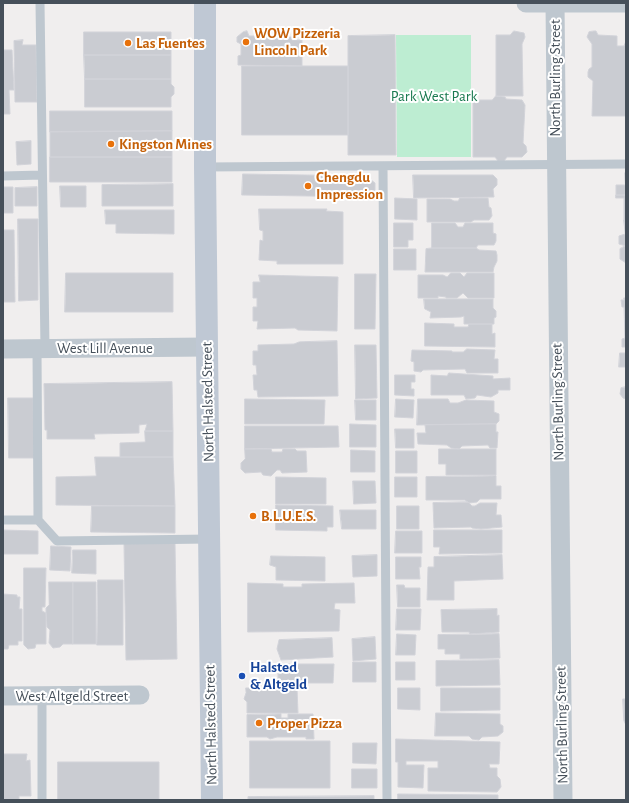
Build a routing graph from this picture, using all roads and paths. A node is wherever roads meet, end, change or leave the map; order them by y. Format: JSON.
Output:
{"nodes":[{"id":1,"x":40,"y":3,"type":"edge"},
{"id":2,"x":205,"y":3,"type":"edge"},
{"id":3,"x":526,"y":3,"type":"edge"},
{"id":4,"x":555,"y":3,"type":"edge"},
{"id":5,"x":626,"y":3,"type":"edge"},
{"id":6,"x":626,"y":164,"type":"edge"},
{"id":7,"x":556,"y":165,"type":"junction"},
{"id":8,"x":383,"y":166,"type":"junction"},
{"id":9,"x":205,"y":167,"type":"junction"},
{"id":10,"x":3,"y":176,"type":"edge"},
{"id":11,"x":42,"y":176,"type":"junction"},
{"id":12,"x":207,"y":347,"type":"junction"},
{"id":13,"x":41,"y":348,"type":"junction"},
{"id":14,"x":3,"y":349,"type":"edge"},
{"id":15,"x":3,"y":520,"type":"edge"},
{"id":16,"x":38,"y":520,"type":"junction"},
{"id":17,"x":209,"y":539,"type":"junction"},
{"id":18,"x":140,"y":695,"type":"dead end"},
{"id":19,"x":3,"y":696,"type":"edge"},
{"id":20,"x":42,"y":696,"type":"junction"},
{"id":21,"x":42,"y":800,"type":"edge"},
{"id":22,"x":212,"y":800,"type":"edge"},
{"id":23,"x":387,"y":800,"type":"edge"},
{"id":24,"x":563,"y":800,"type":"edge"}],
"edges":[{"from":1,"to":11,"type":"lane"},
{"from":2,"to":9,"type":"main road","name":"North Halsted Street"},
{"from":3,"to":4,"type":"street"},
{"from":4,"to":5,"type":"street"},
{"from":4,"to":7,"type":"street","name":"North Burling Street"},
{"from":6,"to":7,"type":"lane"},
{"from":7,"to":8,"type":"lane"},
{"from":7,"to":24,"type":"street","name":"North Burling Street"},
{"from":8,"to":9,"type":"lane"},
{"from":8,"to":23,"type":"lane"},
{"from":9,"to":12,"type":"main road","name":"North Halsted Street"},
{"from":10,"to":11,"type":"lane"},
{"from":11,"to":13,"type":"lane"},
{"from":12,"to":13,"type":"street","name":"West Lill Avenue"},
{"from":12,"to":17,"type":"main road","name":"North Halsted Street"},
{"from":13,"to":14,"type":"street","name":"West Lill Avenue"},
{"from":13,"to":16,"type":"lane"},
{"from":15,"to":16,"type":"lane"},
{"from":16,"to":17,"type":"lane"},
{"from":17,"to":22,"type":"main road","name":"North Halsted Street"},
{"from":18,"to":20,"type":"street","name":"West Altgeld Street"},
{"from":19,"to":20,"type":"street","name":"West Altgeld Street"},
{"from":20,"to":21,"type":"lane"}]}
